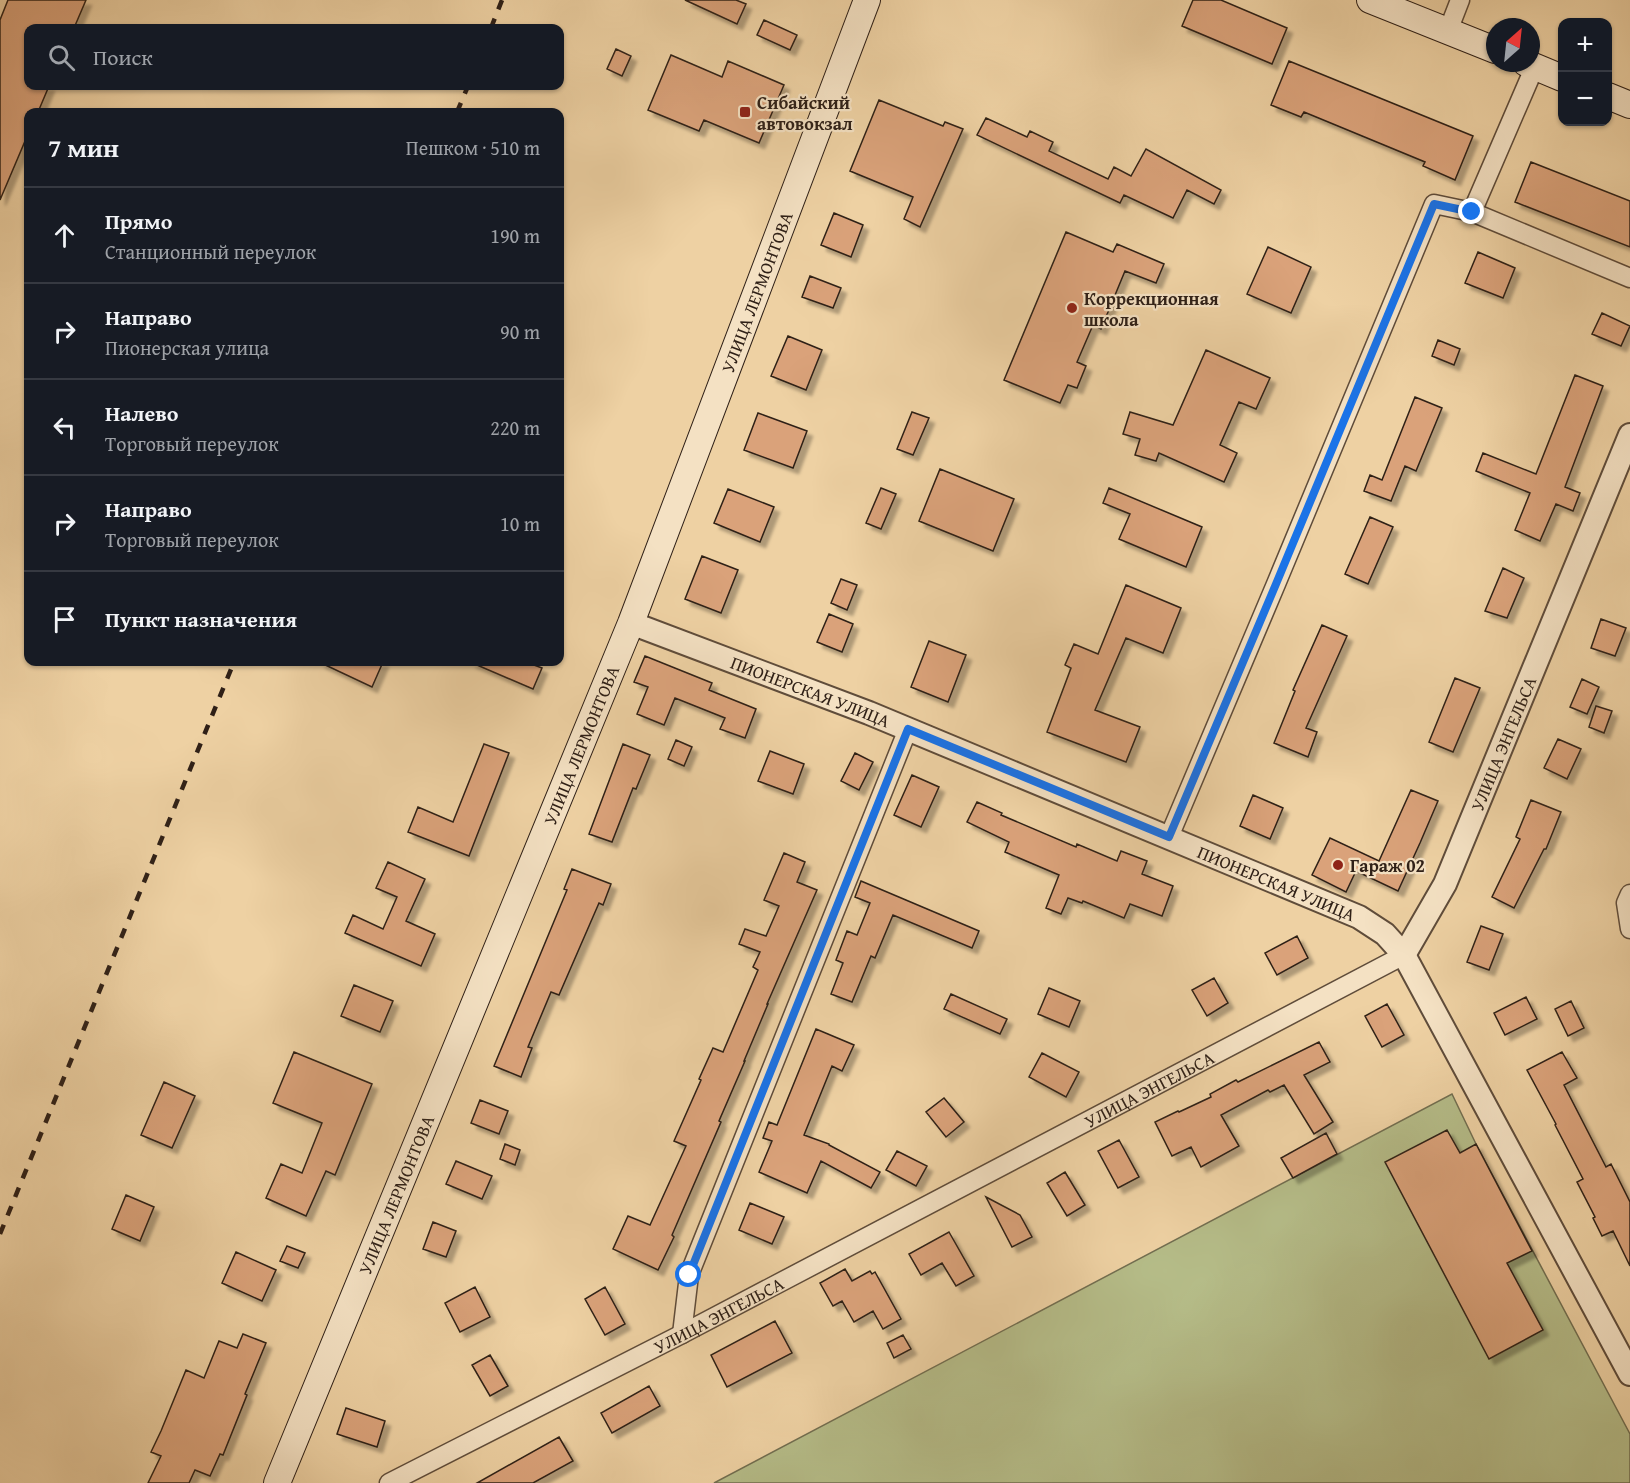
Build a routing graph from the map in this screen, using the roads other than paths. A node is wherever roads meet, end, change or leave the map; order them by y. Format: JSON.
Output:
{"nodes":[{"id":1,"x":867,"y":0,"type":"edge"},
{"id":2,"x":1370,"y":0,"type":"edge"},
{"id":3,"x":1461,"y":0,"type":"edge"},
{"id":4,"x":1448,"y":31,"type":"junction"},
{"id":5,"x":1486,"y":46,"type":"edge"},
{"id":6,"x":1540,"y":69,"type":"edge"},
{"id":7,"x":1527,"y":72,"type":"edge"},
{"id":8,"x":1558,"y":76,"type":"edge"},
{"id":9,"x":1612,"y":98,"type":"edge"},
{"id":10,"x":1630,"y":105,"type":"edge"},
{"id":11,"x":1472,"y":212,"type":"junction"},
{"id":12,"x":1630,"y":278,"type":"edge"},
{"id":13,"x":1630,"y":435,"type":"edge"},
{"id":14,"x":631,"y":623,"type":"junction"},
{"id":15,"x":908,"y":729,"type":"junction"},
{"id":16,"x":1169,"y":837,"type":"junction"},
{"id":17,"x":1628,"y":899,"type":"edge"},
{"id":18,"x":1630,"y":928,"type":"edge"},
{"id":19,"x":1404,"y":955,"type":"junction"},
{"id":20,"x":681,"y":1334,"type":"junction"},
{"id":21,"x":1630,"y":1374,"type":"edge"},
{"id":22,"x":277,"y":1483,"type":"edge"},
{"id":23,"x":389,"y":1483,"type":"edge"}],
"edges":[{"from":1,"to":14,"type":"main road","name":"УЛИЦА ЛЕРМОНТОВА"},
{"from":2,"to":4,"type":"main road"},
{"from":3,"to":4,"type":"street"},
{"from":4,"to":5,"type":"main road"},
{"from":6,"to":8,"type":"main road"},
{"from":7,"to":11,"type":"street"},
{"from":9,"to":10,"type":"main road"},
{"from":11,"to":12,"type":"street"},
{"from":11,"to":16,"type":"street"},
{"from":13,"to":19,"type":"street","name":"УЛИЦА ЭНГЕЛЬСА"},
{"from":14,"to":15,"type":"street","name":"ПИОНЕРСКАЯ УЛИЦА"},
{"from":14,"to":22,"type":"main road","name":"УЛИЦА ЛЕРМОНТОВА"},
{"from":15,"to":16,"type":"street","name":"ПИОНЕРСКАЯ УЛИЦА"},
{"from":15,"to":20,"type":"street"},
{"from":16,"to":19,"type":"street","name":"ПИОНЕРСКАЯ УЛИЦА"},
{"from":17,"to":18,"type":"street"},
{"from":19,"to":20,"type":"street","name":"УЛИЦА ЭНГЕЛЬСА"},
{"from":19,"to":21,"type":"street","name":"ПИОНЕРСКАЯ УЛИЦА"},
{"from":20,"to":23,"type":"street","name":"УЛИЦА ЭНГЕЛЬСА"}]}
